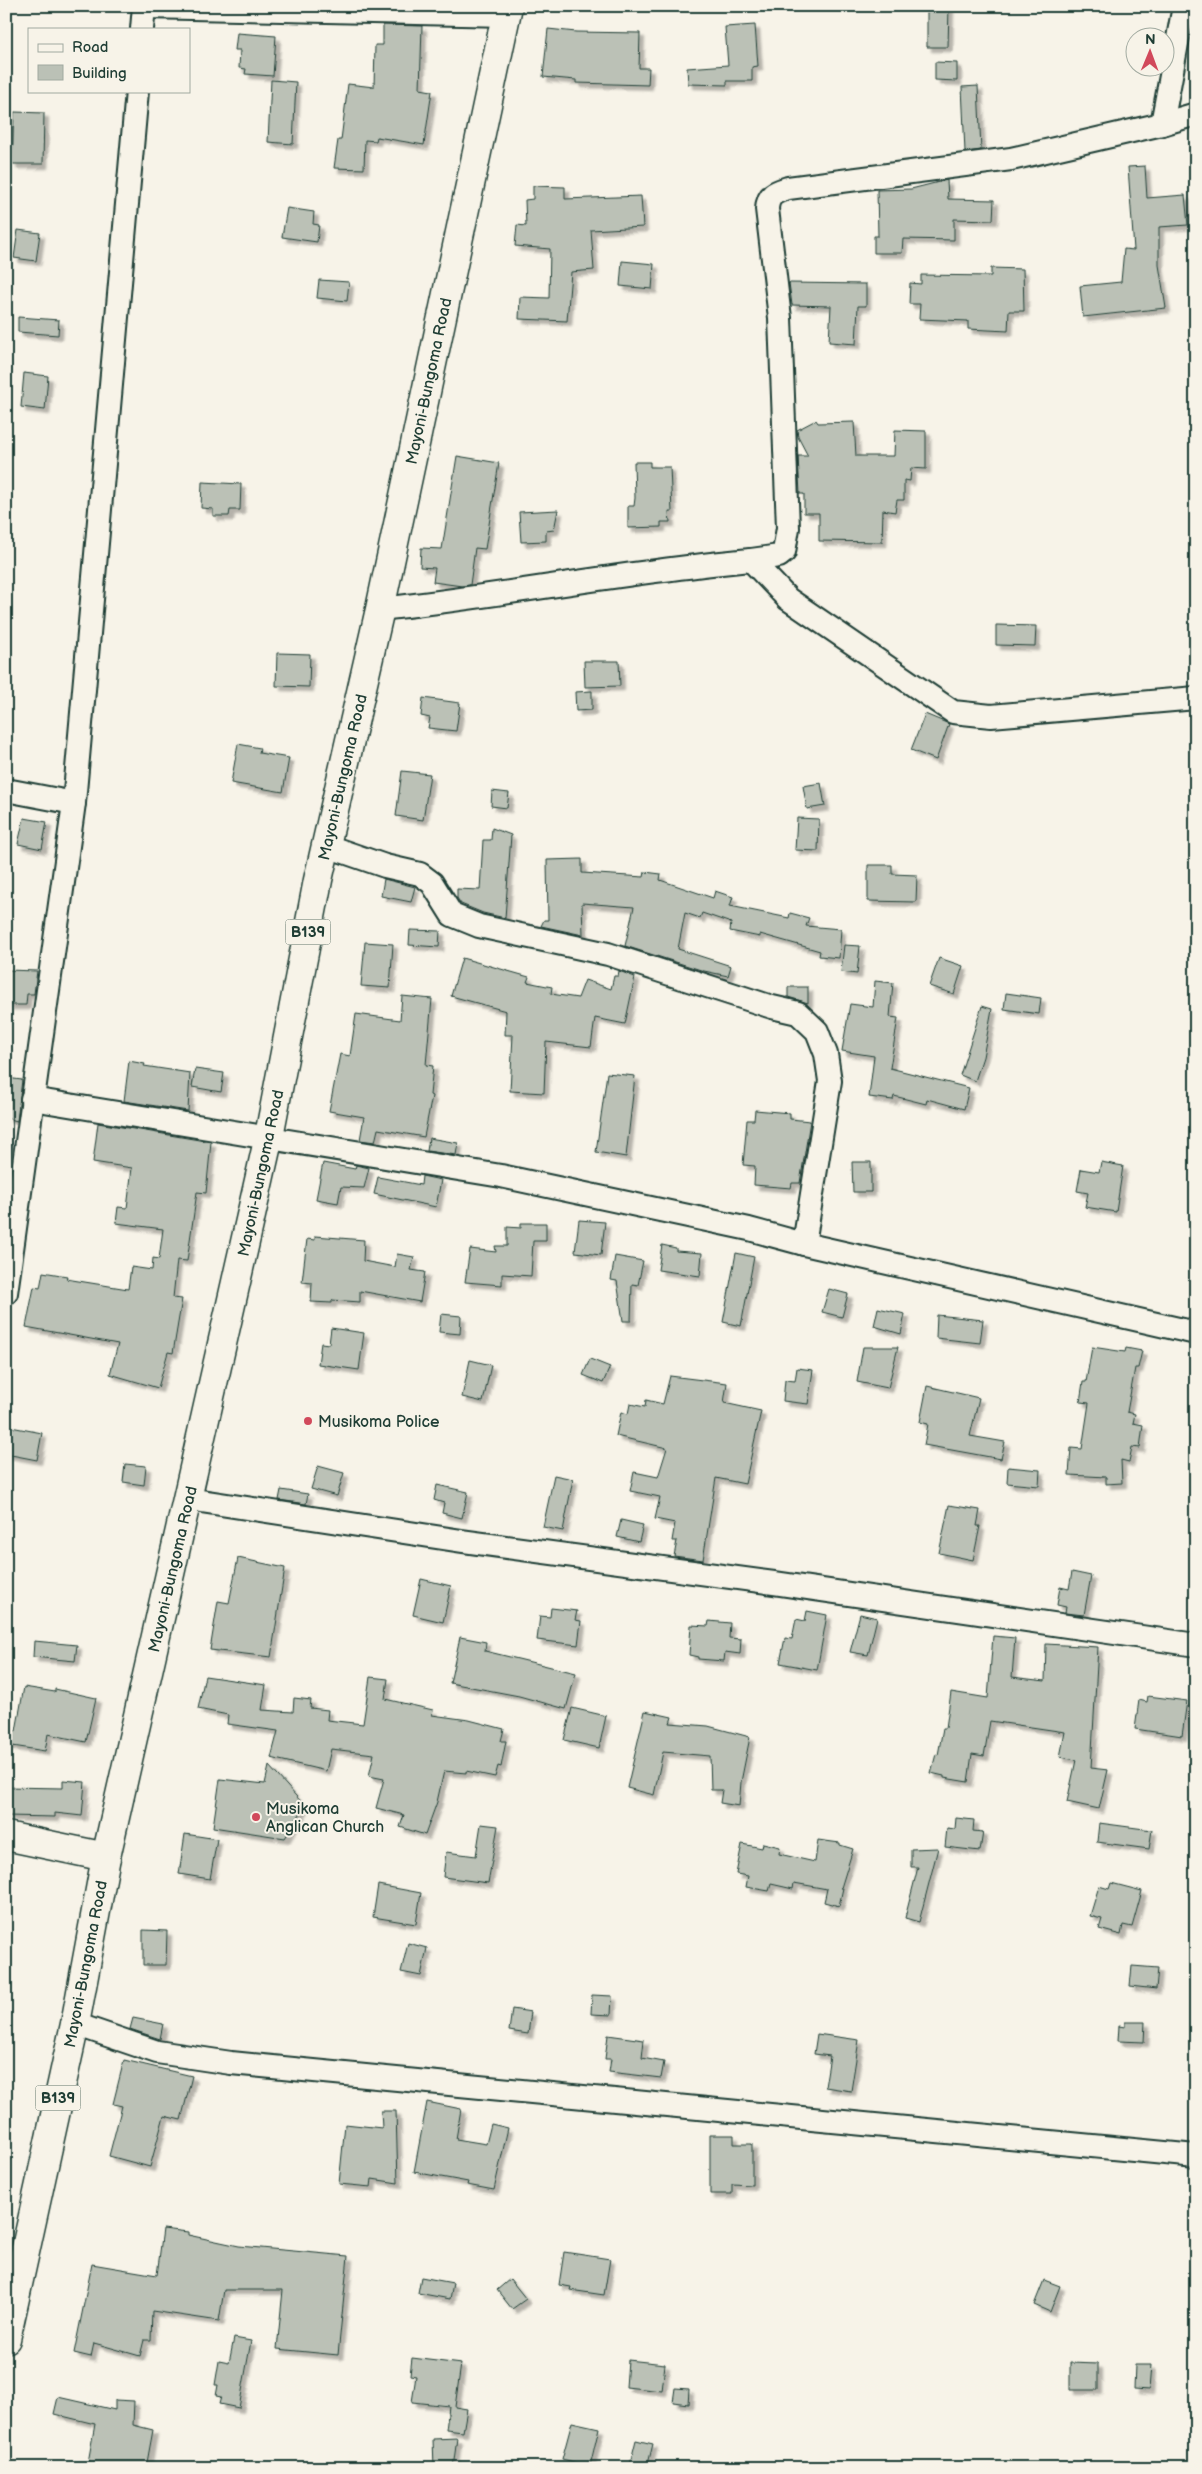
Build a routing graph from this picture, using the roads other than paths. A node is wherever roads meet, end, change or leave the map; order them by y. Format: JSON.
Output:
{"nodes":[{"id":1,"x":1184,"y":6,"type":"edge"},
{"id":2,"x":507,"y":11,"type":"edge"},
{"id":3,"x":144,"y":14,"type":"edge"},
{"id":4,"x":137,"y":92,"type":"edge"},
{"id":5,"x":1196,"y":114,"type":"edge"},
{"id":6,"x":1162,"y":124,"type":"junction"},
{"id":7,"x":751,"y":560,"type":"junction"},
{"id":8,"x":380,"y":609,"type":"junction"},
{"id":9,"x":1196,"y":698,"type":"edge"},
{"id":10,"x":6,"y":790,"type":"edge"},
{"id":11,"x":74,"y":803,"type":"junction"},
{"id":12,"x":327,"y":846,"type":"junction"},
{"id":13,"x":32,"y":1100,"type":"junction"},
{"id":14,"x":269,"y":1136,"type":"junction"},
{"id":15,"x":804,"y":1244,"type":"junction"},
{"id":16,"x":6,"y":1293,"type":"edge"},
{"id":17,"x":1196,"y":1333,"type":"edge"},
{"id":18,"x":188,"y":1499,"type":"junction"},
{"id":19,"x":1196,"y":1644,"type":"edge"},
{"id":20,"x":6,"y":1836,"type":"edge"},
{"id":21,"x":106,"y":1857,"type":"junction"},
{"id":22,"x":74,"y":2024,"type":"junction"},
{"id":23,"x":1196,"y":2156,"type":"edge"},
{"id":24,"x":6,"y":2339,"type":"edge"}],
"edges":[{"from":1,"to":6,"type":"street"},
{"from":2,"to":3,"type":"street"},
{"from":2,"to":8,"type":"main road","name":"Mayoni-Bungoma Road","number":"B139"},
{"from":4,"to":11,"type":"street"},
{"from":5,"to":6,"type":"street"},
{"from":6,"to":7,"type":"street"},
{"from":7,"to":8,"type":"street"},
{"from":7,"to":9,"type":"street"},
{"from":8,"to":12,"type":"main road","name":"Mayoni-Bungoma Road","number":"B139"},
{"from":10,"to":11,"type":"street"},
{"from":11,"to":13,"type":"street"},
{"from":12,"to":14,"type":"main road","name":"Mayoni-Bungoma Road","number":"B139"},
{"from":12,"to":15,"type":"street"},
{"from":13,"to":14,"type":"street"},
{"from":13,"to":16,"type":"street"},
{"from":14,"to":15,"type":"street"},
{"from":14,"to":18,"type":"main road","name":"Mayoni-Bungoma Road","number":"B139"},
{"from":15,"to":17,"type":"street"},
{"from":18,"to":19,"type":"street"},
{"from":18,"to":21,"type":"main road","name":"Mayoni-Bungoma Road","number":"B139"},
{"from":20,"to":21,"type":"main road"},
{"from":21,"to":22,"type":"main road","name":"Mayoni-Bungoma Road","number":"B139"},
{"from":22,"to":23,"type":"street"},
{"from":22,"to":24,"type":"main road","name":"Mayoni-Bungoma Road","number":"B139"}]}
